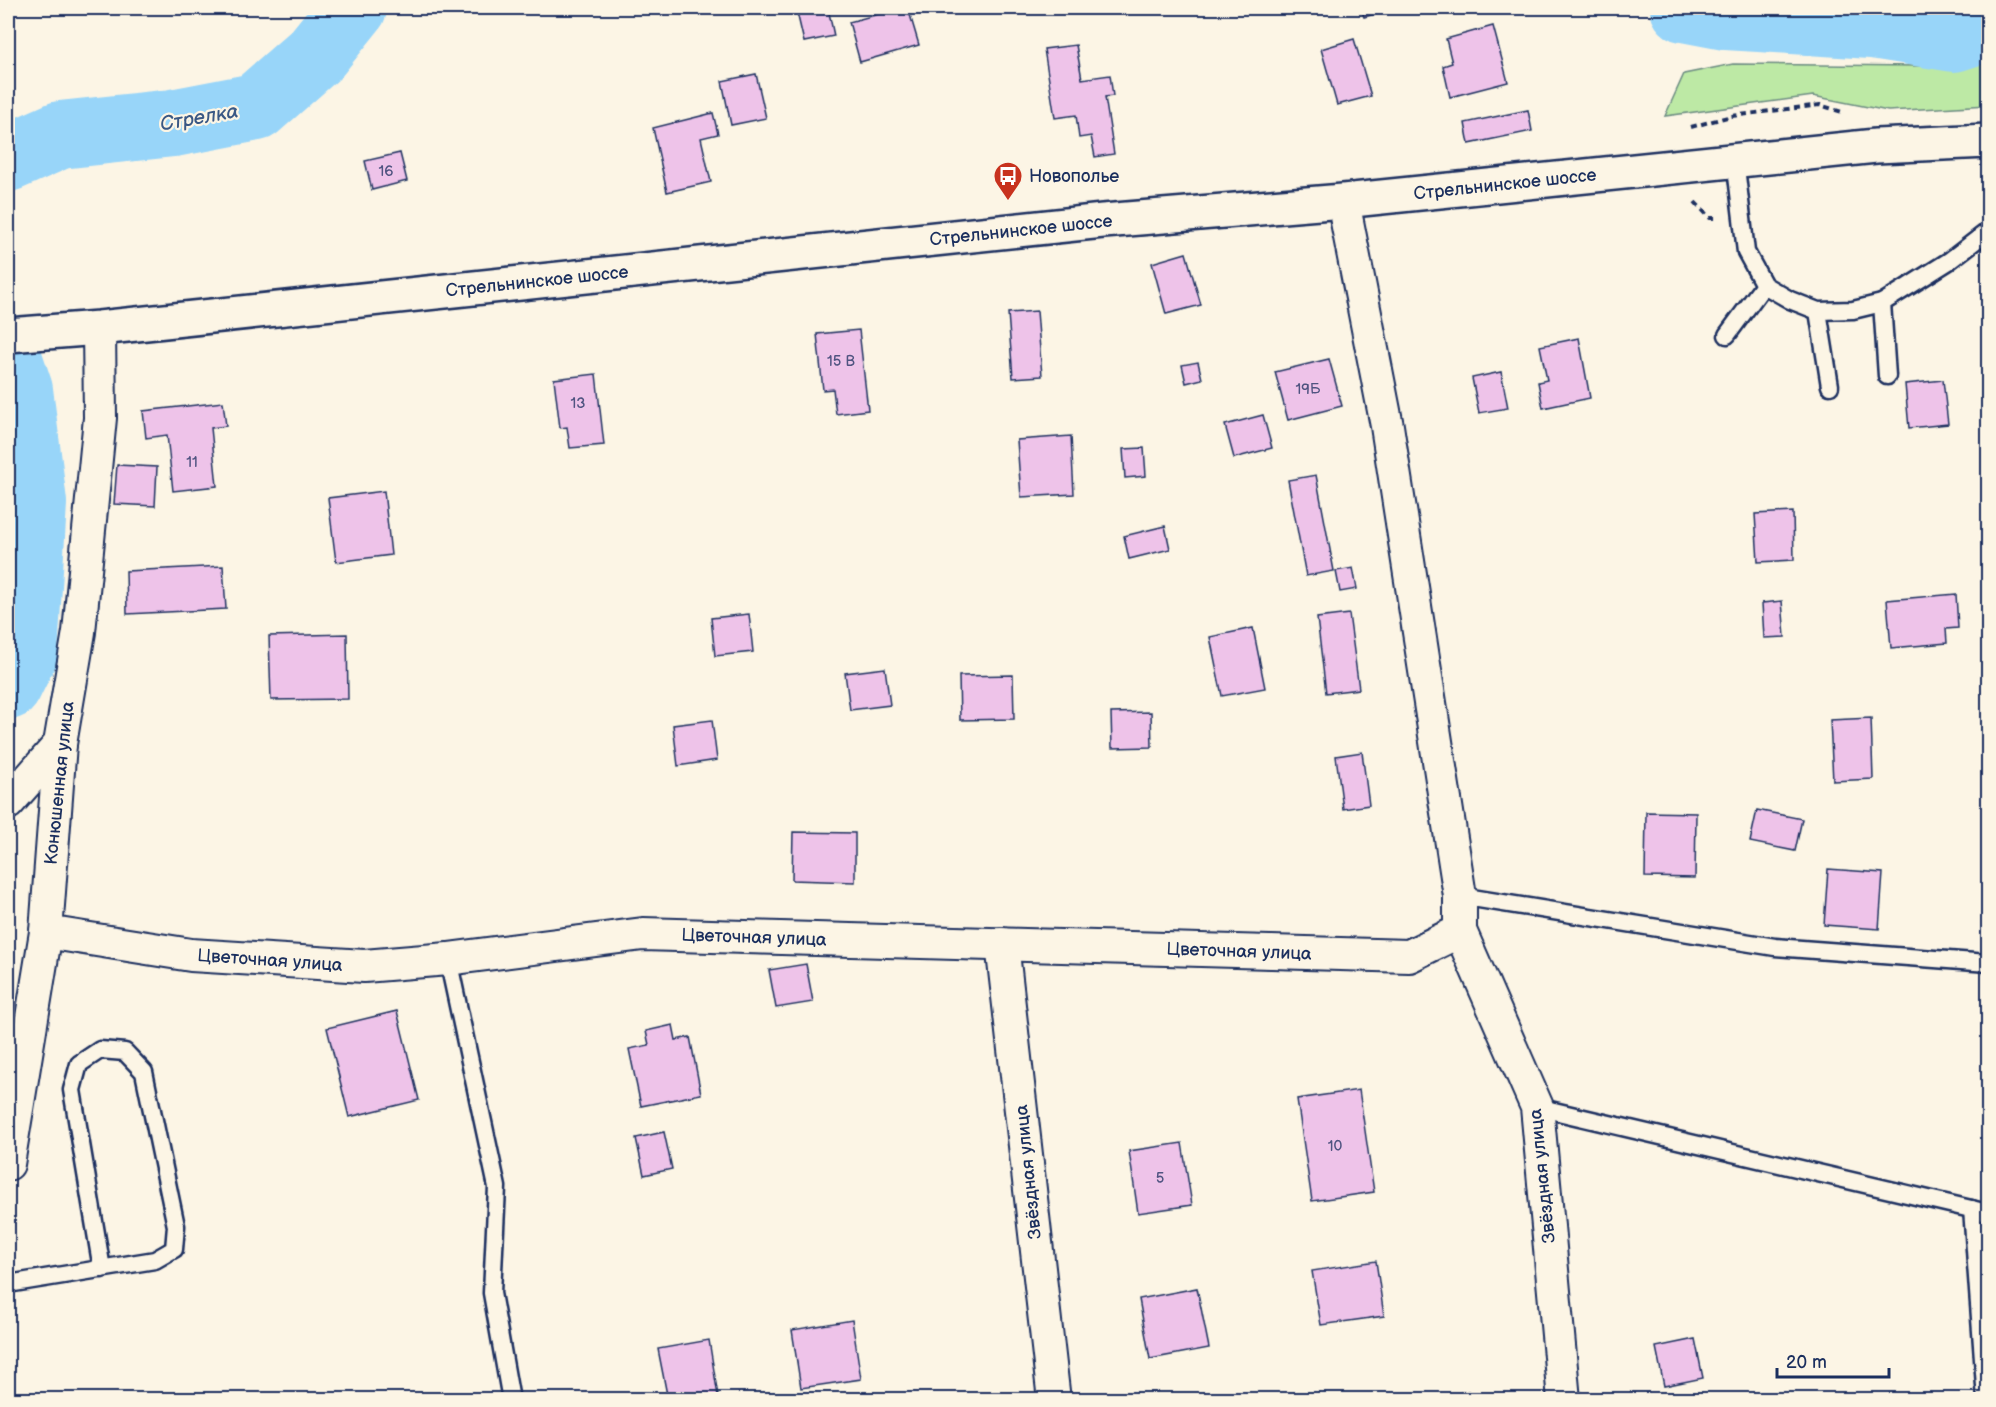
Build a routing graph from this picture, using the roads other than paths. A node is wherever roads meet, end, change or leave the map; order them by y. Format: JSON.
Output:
{"nodes":[{"id":1,"x":1989,"y":141,"type":"edge"},
{"id":2,"x":1735,"y":159,"type":"junction"},
{"id":3,"x":1343,"y":201,"type":"junction"},
{"id":4,"x":1989,"y":231,"type":"edge"},
{"id":5,"x":1764,"y":285,"type":"junction"},
{"id":6,"x":1882,"y":303,"type":"junction"},
{"id":7,"x":1818,"y":311,"type":"junction"},
{"id":8,"x":99,"y":328,"type":"junction"},
{"id":9,"x":8,"y":335,"type":"edge"},
{"id":10,"x":1727,"y":335,"type":"dead end"},
{"id":11,"x":1887,"y":376,"type":"dead end"},
{"id":12,"x":1830,"y":386,"type":"dead end"},
{"id":13,"x":60,"y":744,"type":"junction"},
{"id":14,"x":8,"y":803,"type":"edge"},
{"id":15,"x":1460,"y":896,"type":"junction"},
{"id":16,"x":1460,"y":931,"type":"junction"},
{"id":17,"x":46,"y":932,"type":"junction"},
{"id":18,"x":1002,"y":944,"type":"junction"},
{"id":19,"x":448,"y":959,"type":"junction"},
{"id":20,"x":1989,"y":963,"type":"edge"},
{"id":21,"x":1536,"y":1107,"type":"junction"},
{"id":22,"x":8,"y":1164,"type":"edge"},
{"id":23,"x":1972,"y":1209,"type":"junction"},
{"id":24,"x":1989,"y":1213,"type":"edge"},
{"id":25,"x":102,"y":1269,"type":"junction"},
{"id":26,"x":8,"y":1284,"type":"edge"},
{"id":27,"x":511,"y":1400,"type":"edge"},
{"id":28,"x":1054,"y":1400,"type":"edge"},
{"id":29,"x":1564,"y":1400,"type":"edge"},
{"id":30,"x":1986,"y":1400,"type":"edge"}],
"edges":[{"from":1,"to":2,"type":"main road","name":"Стрельнинское шоссе"},
{"from":2,"to":3,"type":"main road","name":"Стрельнинское шоссе"},
{"from":2,"to":5,"type":"lane"},
{"from":3,"to":8,"type":"main road","name":"Стрельнинское шоссе"},
{"from":3,"to":15,"type":"street"},
{"from":4,"to":6,"type":"lane"},
{"from":5,"to":7,"type":"lane"},
{"from":5,"to":10,"type":"lane"},
{"from":6,"to":7,"type":"lane"},
{"from":6,"to":11,"type":"lane"},
{"from":7,"to":12,"type":"lane"},
{"from":8,"to":9,"type":"main road","name":"Стрельнинское шоссе"},
{"from":8,"to":13,"type":"street","name":"Конюшенная улица"},
{"from":13,"to":14,"type":"street"},
{"from":13,"to":17,"type":"street","name":"Конюшенная улица"},
{"from":15,"to":16,"type":"street"},
{"from":15,"to":20,"type":"lane"},
{"from":16,"to":18,"type":"street","name":"Цветочная улица"},
{"from":16,"to":21,"type":"street","name":"Звёздная улица"},
{"from":17,"to":19,"type":"street","name":"Цветочная улица"},
{"from":17,"to":22,"type":"street","name":"Конюшенная улица"},
{"from":18,"to":19,"type":"street","name":"Цветочная улица"},
{"from":18,"to":28,"type":"street","name":"Звёздная улица"},
{"from":19,"to":27,"type":"lane"},
{"from":21,"to":23,"type":"lane"},
{"from":21,"to":29,"type":"street","name":"Звёздная улица"},
{"from":23,"to":24,"type":"lane"},
{"from":23,"to":30,"type":"lane"},
{"from":25,"to":25,"type":"lane"},
{"from":25,"to":26,"type":"lane"}]}
